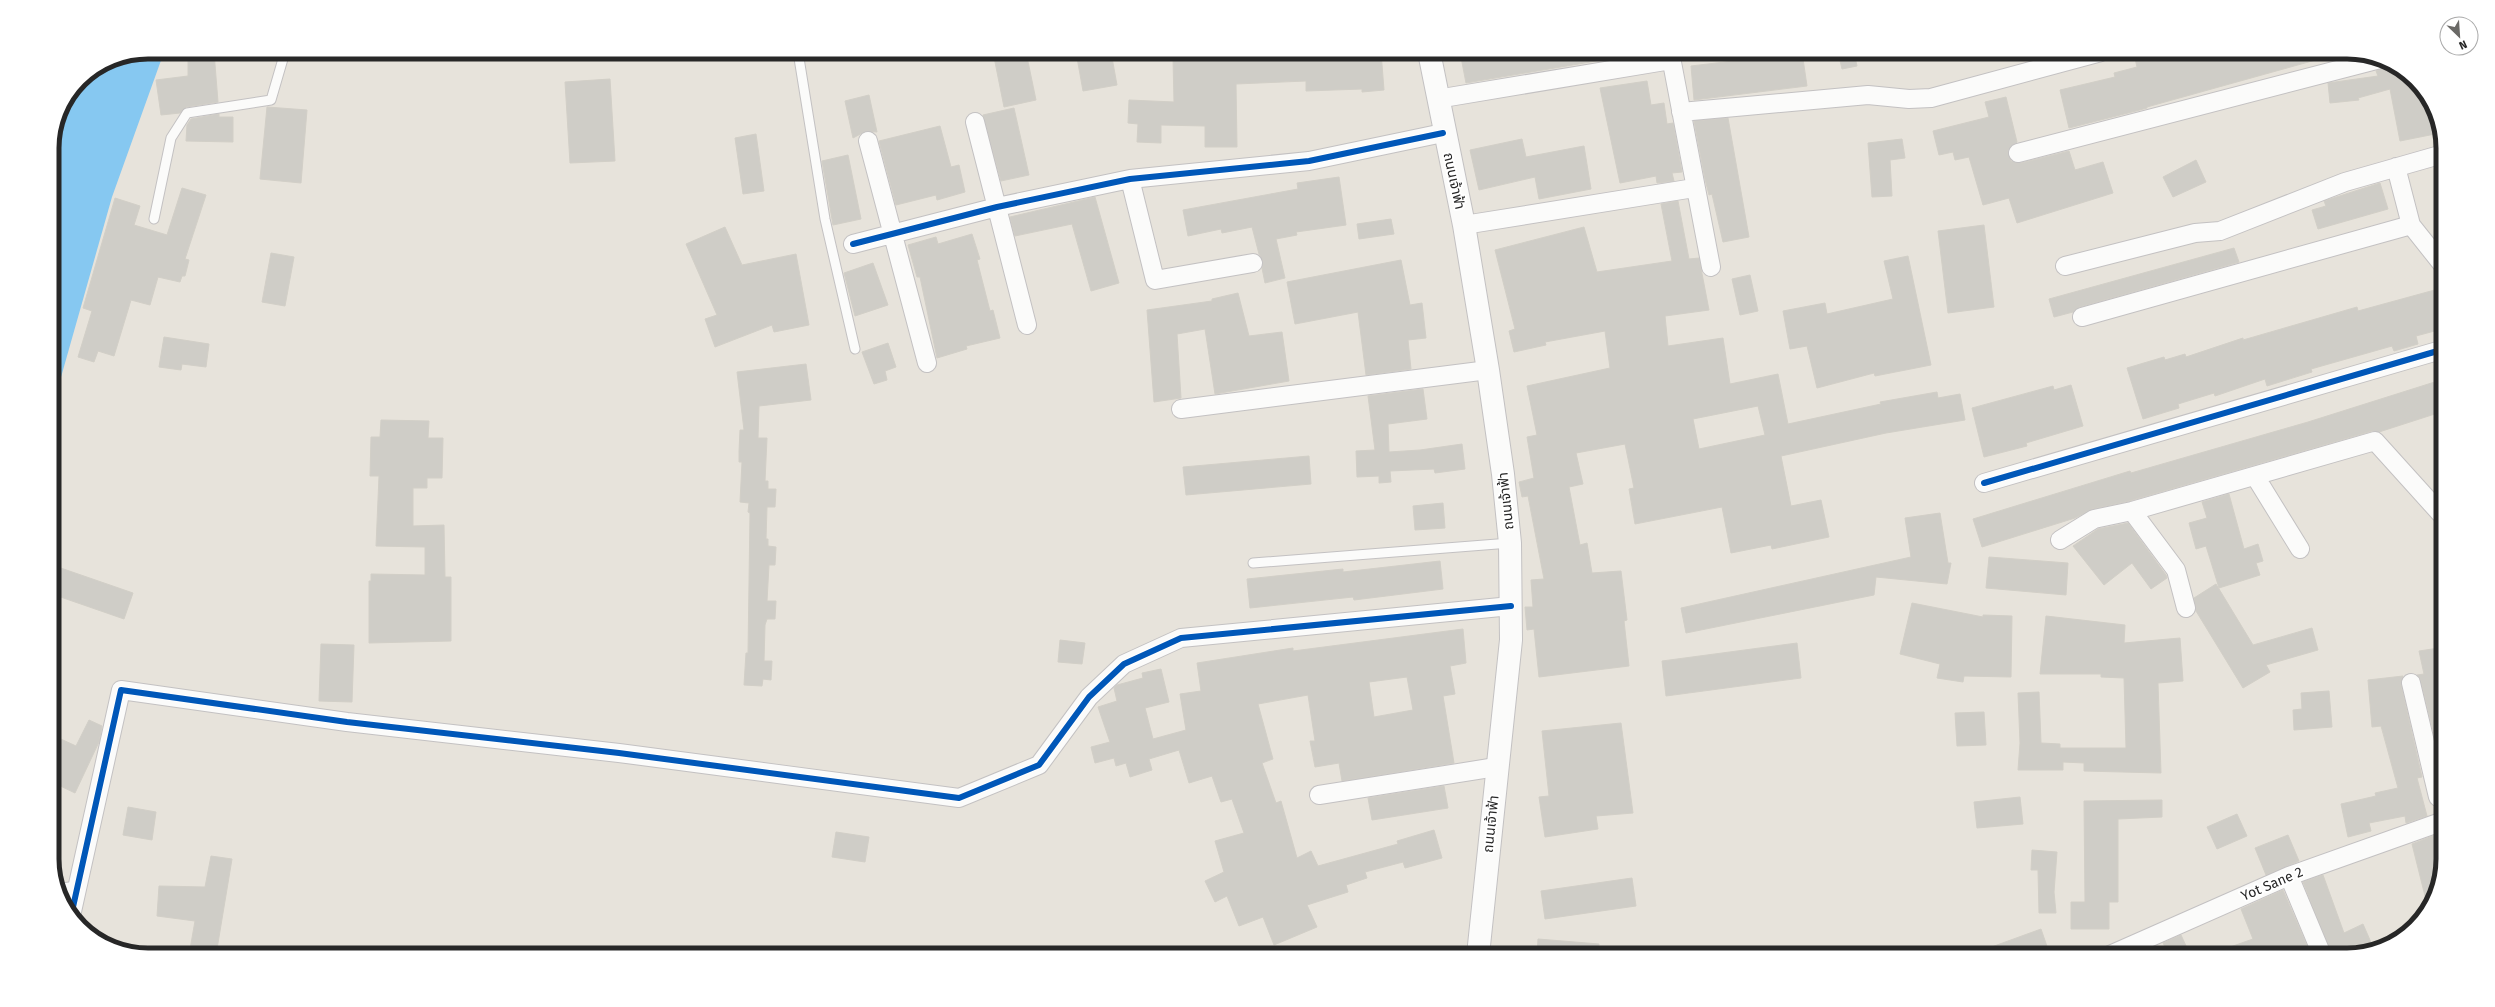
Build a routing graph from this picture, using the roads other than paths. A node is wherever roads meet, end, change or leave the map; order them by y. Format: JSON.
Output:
{"nodes":[{"id":1,"x":283,"y":59,"type":"edge"},
{"id":2,"x":799,"y":59,"type":"edge"},
{"id":3,"x":1430,"y":59,"type":"edge"},
{"id":4,"x":1654,"y":59,"type":"edge"},
{"id":5,"x":1671,"y":59,"type":"edge"},
{"id":6,"x":2075,"y":59,"type":"edge"},
{"id":7,"x":2368,"y":62,"type":"edge"},
{"id":8,"x":1437,"y":99,"type":"junction"},
{"id":9,"x":1681,"y":112,"type":"junction"},
{"id":10,"x":975,"y":122,"type":"dead end"},
{"id":11,"x":1443,"y":132,"type":"junction"},
{"id":12,"x":868,"y":141,"type":"dead end"},
{"id":13,"x":2018,"y":154,"type":"dead end"},
{"id":14,"x":2436,"y":156,"type":"edge"},
{"id":15,"x":2396,"y":167,"type":"junction"},
{"id":16,"x":1130,"y":179,"type":"junction"},
{"id":17,"x":1694,"y":188,"type":"junction"},
{"id":18,"x":997,"y":208,"type":"junction"},
{"id":19,"x":154,"y":219,"type":"dead end"},
{"id":20,"x":2412,"y":224,"type":"junction"},
{"id":21,"x":1464,"y":225,"type":"junction"},
{"id":22,"x":892,"y":233,"type":"junction"},
{"id":23,"x":853,"y":244,"type":"dead end"},
{"id":24,"x":2436,"y":256,"type":"edge"},
{"id":25,"x":1253,"y":263,"type":"dead end"},
{"id":26,"x":2065,"y":266,"type":"dead end"},
{"id":27,"x":1711,"y":267,"type":"dead end"},
{"id":28,"x":2082,"y":317,"type":"dead end"},
{"id":29,"x":1026,"y":325,"type":"dead end"},
{"id":30,"x":856,"y":349,"type":"dead end"},
{"id":31,"x":2436,"y":351,"type":"edge"},
{"id":32,"x":927,"y":363,"type":"dead end"},
{"id":33,"x":1488,"y":370,"type":"junction"},
{"id":34,"x":1182,"y":408,"type":"dead end"},
{"id":35,"x":2255,"y":476,"type":"junction"},
{"id":36,"x":1984,"y":483,"type":"dead end"},
{"id":37,"x":2436,"y":509,"type":"edge"},
{"id":38,"x":2132,"y":511,"type":"junction"},
{"id":39,"x":2060,"y":540,"type":"dead end"},
{"id":40,"x":1510,"y":543,"type":"junction"},
{"id":41,"x":2300,"y":549,"type":"dead end"},
{"id":42,"x":1253,"y":563,"type":"dead end"},
{"id":43,"x":1511,"y":606,"type":"junction"},
{"id":44,"x":2186,"y":608,"type":"dead end"},
{"id":45,"x":2411,"y":683,"type":"dead end"},
{"id":46,"x":1496,"y":767,"type":"junction"},
{"id":47,"x":2436,"y":789,"type":"edge"},
{"id":48,"x":1319,"y":795,"type":"dead end"},
{"id":49,"x":2436,"y":824,"type":"edge"},
{"id":50,"x":2289,"y":876,"type":"junction"},
{"id":51,"x":69,"y":887,"type":"edge"},
{"id":52,"x":70,"y":902,"type":"edge"},
{"id":53,"x":1479,"y":948,"type":"edge"},
{"id":54,"x":2126,"y":948,"type":"edge"},
{"id":55,"x":2319,"y":948,"type":"edge"}],
"edges":[{"from":1,"to":19,"type":"lane"},
{"from":2,"to":30,"type":"lane"},
{"from":3,"to":8,"type":"main road","name":"ถนนเจ้าฟ้า"},
{"from":4,"to":8,"type":"street"},
{"from":5,"to":9,"type":"street"},
{"from":6,"to":9,"type":"street"},
{"from":7,"to":13,"type":"street"},
{"from":8,"to":11,"type":"main road","name":"ถนนเจ้าฟ้า"},
{"from":9,"to":17,"type":"street"},
{"from":10,"to":18,"type":"street"},
{"from":11,"to":16,"type":"street"},
{"from":11,"to":21,"type":"main road","name":"ถนนเจ้าฟ้า"},
{"from":12,"to":22,"type":"street"},
{"from":14,"to":15,"type":"street"},
{"from":15,"to":20,"type":"street"},
{"from":15,"to":26,"type":"street"},
{"from":16,"to":18,"type":"street"},
{"from":16,"to":25,"type":"street"},
{"from":17,"to":21,"type":"street"},
{"from":17,"to":27,"type":"street"},
{"from":18,"to":22,"type":"street"},
{"from":18,"to":29,"type":"street"},
{"from":20,"to":24,"type":"street"},
{"from":20,"to":28,"type":"street"},
{"from":21,"to":33,"type":"main road","name":"ถนนเจ้าฟ้า"},
{"from":22,"to":23,"type":"street"},
{"from":22,"to":32,"type":"street"},
{"from":31,"to":36,"type":"street"},
{"from":33,"to":34,"type":"street"},
{"from":33,"to":40,"type":"main road","name":"ถนนเจ้าฟ้า"},
{"from":35,"to":37,"type":"street"},
{"from":35,"to":38,"type":"street"},
{"from":35,"to":41,"type":"street"},
{"from":38,"to":39,"type":"street"},
{"from":38,"to":44,"type":"street"},
{"from":40,"to":42,"type":"lane"},
{"from":40,"to":43,"type":"main road","name":"ถนนเจ้าฟ้า"},
{"from":43,"to":46,"type":"main road","name":"ถนนเจ้าฟ้า"},
{"from":43,"to":51,"type":"street"},
{"from":45,"to":47,"type":"street"},
{"from":46,"to":48,"type":"street"},
{"from":46,"to":53,"type":"main road","name":"ถนนเจ้าฟ้า"},
{"from":49,"to":50,"type":"street","name":"Yot Sane 2"},
{"from":50,"to":54,"type":"street","name":"Yot Sane 2"},
{"from":50,"to":55,"type":"street"},
{"from":51,"to":52,"type":"street"}]}
